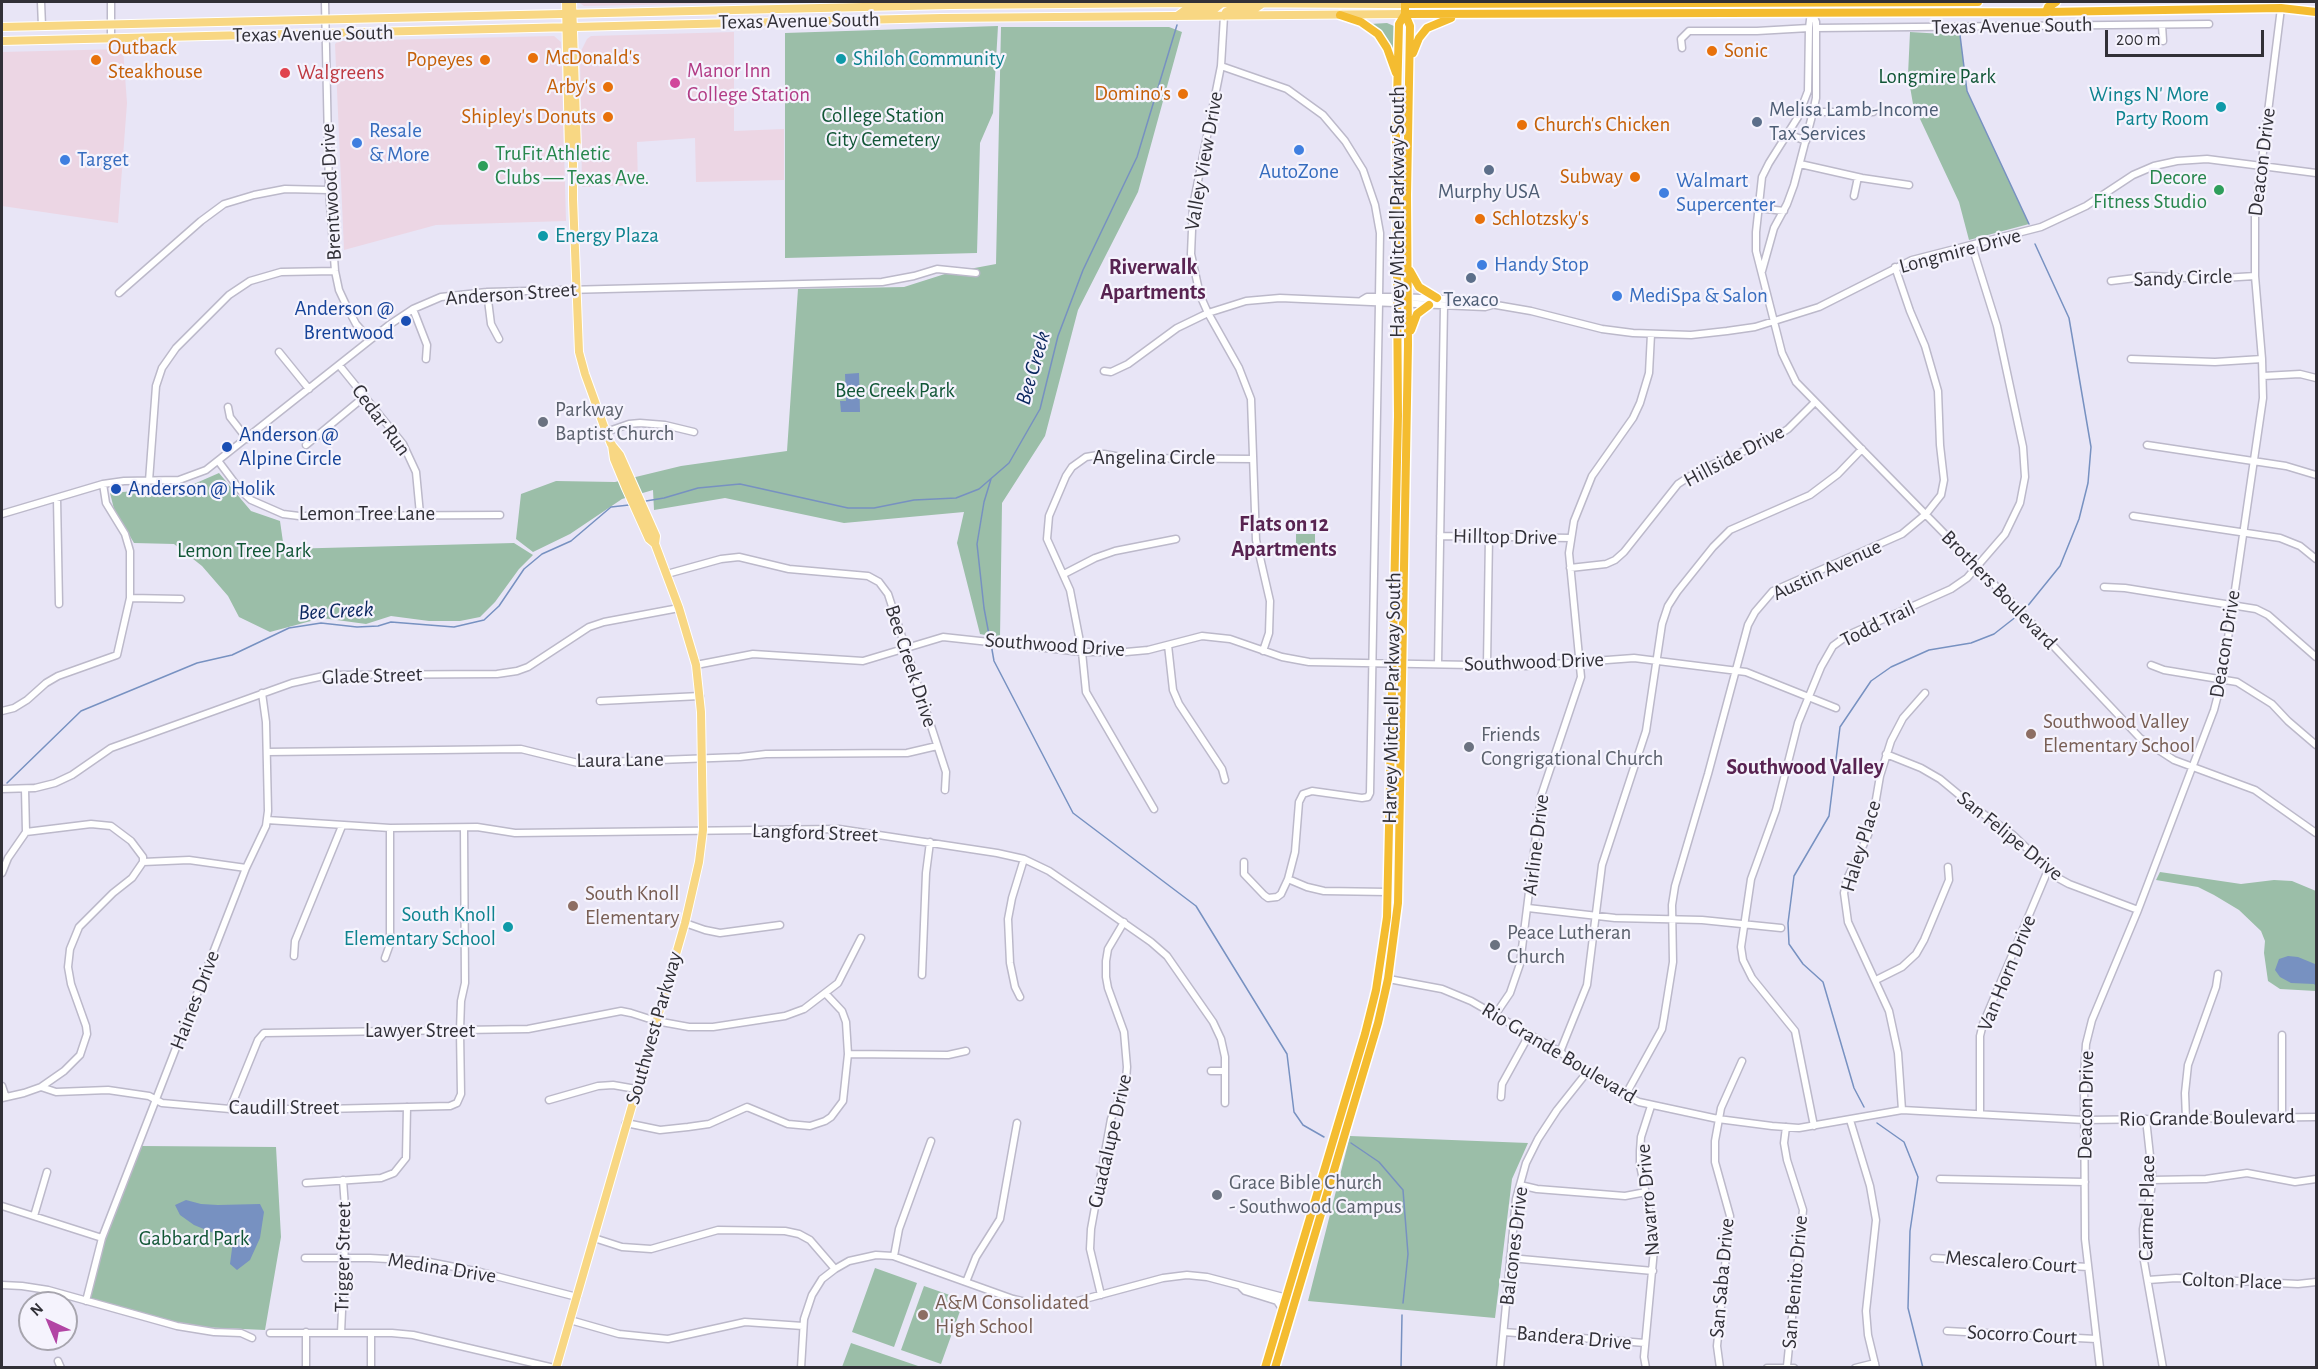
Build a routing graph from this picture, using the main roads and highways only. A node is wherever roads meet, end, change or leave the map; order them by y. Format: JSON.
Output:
{"nodes":[{"id":1,"x":566,"y":2,"type":"edge"},
{"id":2,"x":572,"y":2,"type":"edge"},
{"id":3,"x":1081,"y":2,"type":"edge"},
{"id":4,"x":1978,"y":2,"type":"edge"},
{"id":5,"x":2056,"y":2,"type":"edge"},
{"id":6,"x":2201,"y":2,"type":"edge"},
{"id":7,"x":941,"y":3,"type":"edge"},
{"id":8,"x":1222,"y":3,"type":"junction"},
{"id":9,"x":1263,"y":3,"type":"edge"},
{"id":10,"x":1368,"y":3,"type":"edge"},
{"id":11,"x":1405,"y":3,"type":"edge"},
{"id":12,"x":1683,"y":3,"type":"edge"},
{"id":13,"x":2281,"y":5,"type":"edge"},
{"id":14,"x":1812,"y":7,"type":"edge"},
{"id":15,"x":712,"y":10,"type":"junction"},
{"id":16,"x":2184,"y":10,"type":"junction"},
{"id":17,"x":2046,"y":12,"type":"junction"},
{"id":18,"x":2316,"y":12,"type":"edge"},
{"id":19,"x":569,"y":14,"type":"junction"},
{"id":20,"x":1405,"y":14,"type":"junction"},
{"id":21,"x":1464,"y":14,"type":"junction"},
{"id":22,"x":1340,"y":15,"type":"junction"},
{"id":23,"x":1176,"y":16,"type":"junction"},
{"id":24,"x":1224,"y":16,"type":"junction"},
{"id":25,"x":712,"y":24,"type":"junction"},
{"id":26,"x":2,"y":27,"type":"edge"},
{"id":27,"x":570,"y":27,"type":"junction"},
{"id":28,"x":2,"y":41,"type":"edge"},
{"id":29,"x":1410,"y":65,"type":"junction"},
{"id":30,"x":1398,"y":79,"type":"junction"},
{"id":31,"x":1408,"y":262,"type":"junction"},
{"id":32,"x":1437,"y":298,"type":"road end"},
{"id":33,"x":1403,"y":301,"type":"junction"},
{"id":34,"x":1429,"y":305,"type":"road end"},
{"id":35,"x":1408,"y":345,"type":"junction"},
{"id":36,"x":1398,"y":663,"type":"junction"},
{"id":37,"x":1287,"y":1310,"type":"junction"},
{"id":38,"x":555,"y":1368,"type":"edge"},
{"id":39,"x":1265,"y":1368,"type":"edge"},
{"id":40,"x":1275,"y":1368,"type":"edge"}],
"edges":[{"from":1,"to":19,"type":"main road","name":"Southwest Parkway"},
{"from":2,"to":19,"type":"main road","name":"Southwest Parkway"},
{"from":3,"to":7,"type":"main road","name":"Texas Avenue South"},
{"from":3,"to":8,"type":"main road","name":"Texas Avenue South"},
{"from":4,"to":14,"type":"highway","name":"Texas Avenue South"},
{"from":5,"to":17,"type":"highway"},
{"from":6,"to":16,"type":"highway"},
{"from":7,"to":15,"type":"main road","name":"Texas Avenue South"},
{"from":8,"to":9,"type":"main road","name":"Texas Avenue South"},
{"from":8,"to":23,"type":"main road"},
{"from":9,"to":10,"type":"main road","name":"Texas Avenue South"},
{"from":9,"to":24,"type":"main road"},
{"from":10,"to":11,"type":"main road","name":"Texas Avenue South"},
{"from":11,"to":12,"type":"highway","name":"Texas Avenue South"},
{"from":11,"to":20,"type":"highway","name":"Harvey Mitchell Parkway South"},
{"from":12,"to":14,"type":"highway","name":"Texas Avenue South"},
{"from":13,"to":16,"type":"highway","name":"Texas Avenue South"},
{"from":13,"to":18,"type":"highway","name":"Texas Avenue South"},
{"from":14,"to":17,"type":"highway","name":"Texas Avenue South"},
{"from":14,"to":21,"type":"highway","name":"Texas Avenue South"},
{"from":15,"to":19,"type":"main road","name":"Texas Avenue South"},
{"from":15,"to":25,"type":"main road"},
{"from":16,"to":17,"type":"highway","name":"Texas Avenue South"},
{"from":19,"to":26,"type":"main road","name":"Texas Avenue South"},
{"from":19,"to":27,"type":"main road","name":"Southwest Parkway"},
{"from":20,"to":21,"type":"highway","name":"Texas Avenue South"},
{"from":20,"to":22,"type":"main road","name":"Texas Avenue South"},
{"from":20,"to":29,"type":"highway","name":"Harvey Mitchell Parkway South"},
{"from":20,"to":30,"type":"highway","name":"Harvey Mitchell Parkway South"},
{"from":21,"to":29,"type":"highway"},
{"from":22,"to":24,"type":"main road","name":"Texas Avenue South"},
{"from":22,"to":30,"type":"highway"},
{"from":23,"to":24,"type":"main road","name":"Texas Avenue South"},
{"from":23,"to":25,"type":"main road","name":"Texas Avenue South"},
{"from":25,"to":27,"type":"main road","name":"Texas Avenue South"},
{"from":27,"to":28,"type":"main road","name":"Texas Avenue South"},
{"from":27,"to":38,"type":"main road","name":"Southwest Parkway"},
{"from":29,"to":31,"type":"highway","name":"Harvey Mitchell Parkway South"},
{"from":30,"to":33,"type":"highway","name":"Harvey Mitchell Parkway South"},
{"from":31,"to":32,"type":"highway"},
{"from":31,"to":33,"type":"highway","name":"Harvey Mitchell Parkway South"},
{"from":33,"to":35,"type":"highway","name":"Harvey Mitchell Parkway South"},
{"from":33,"to":36,"type":"highway","name":"Harvey Mitchell Parkway South"},
{"from":34,"to":35,"type":"highway"},
{"from":35,"to":36,"type":"highway","name":"Harvey Mitchell Parkway South"},
{"from":36,"to":37,"type":"highway","name":"Harvey Mitchell Parkway South"},
{"from":36,"to":37,"type":"highway","name":"Harvey Mitchell Parkway South"},
{"from":37,"to":39,"type":"highway","name":"Harvey Mitchell Parkway South"},
{"from":37,"to":40,"type":"highway","name":"Harvey Mitchell Parkway South"}]}
